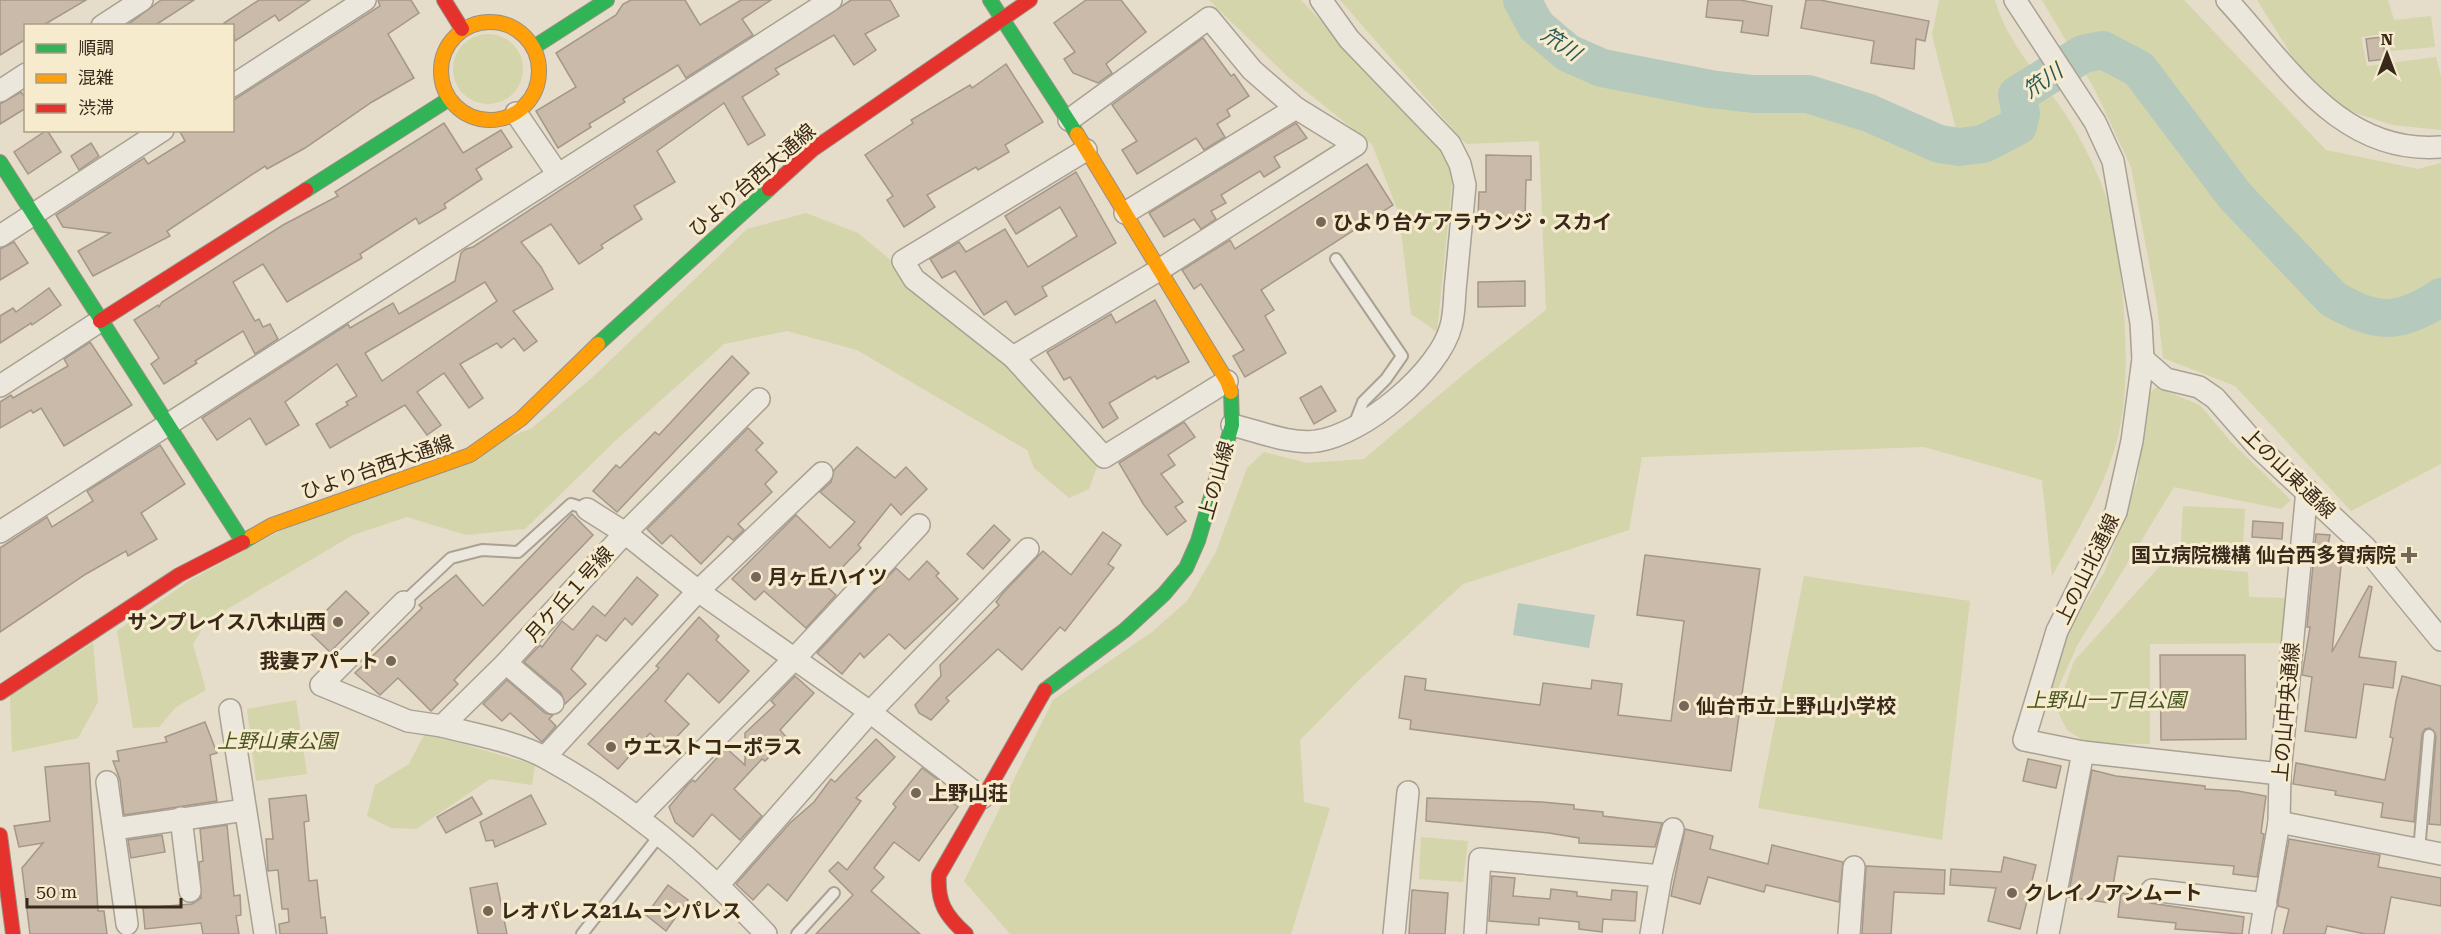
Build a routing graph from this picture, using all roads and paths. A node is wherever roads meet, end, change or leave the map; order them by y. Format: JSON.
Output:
{"nodes":[{"id":1,"x":142,"y":0,"type":"edge"},
{"id":2,"x":365,"y":0,"type":"edge"},
{"id":3,"x":444,"y":0,"type":"edge"},
{"id":4,"x":607,"y":0,"type":"edge"},
{"id":5,"x":831,"y":0,"type":"edge"},
{"id":6,"x":990,"y":0,"type":"edge"},
{"id":7,"x":1030,"y":0,"type":"edge"},
{"id":8,"x":1321,"y":0,"type":"edge"},
{"id":9,"x":2015,"y":0,"type":"edge"},
{"id":10,"x":2227,"y":0,"type":"edge"},
{"id":11,"x":1004,"y":20,"type":"junction"},
{"id":12,"x":105,"y":24,"type":"edge"},
{"id":13,"x":462,"y":29,"type":"junction"},
{"id":14,"x":534,"y":47,"type":"junction"},
{"id":15,"x":24,"y":75,"type":"edge"},
{"id":16,"x":234,"y":85,"type":"edge"},
{"id":17,"x":0,"y":91,"type":"edge"},
{"id":18,"x":449,"y":99,"type":"junction"},
{"id":19,"x":1296,"y":108,"type":"junction"},
{"id":20,"x":516,"y":113,"type":"junction"},
{"id":21,"x":1069,"y":120,"type":"junction"},
{"id":22,"x":161,"y":132,"type":"edge"},
{"id":23,"x":2441,"y":147,"type":"edge"},
{"id":24,"x":1086,"y":150,"type":"junction"},
{"id":25,"x":0,"y":162,"type":"edge"},
{"id":26,"x":557,"y":173,"type":"junction"},
{"id":27,"x":1125,"y":213,"type":"junction"},
{"id":28,"x":34,"y":214,"type":"junction"},
{"id":29,"x":0,"y":236,"type":"edge"},
{"id":30,"x":1336,"y":259,"type":"dead end"},
{"id":31,"x":1160,"y":270,"type":"junction"},
{"id":32,"x":100,"y":321,"type":"junction"},
{"id":33,"x":1013,"y":357,"type":"junction"},
{"id":34,"x":2143,"y":359,"type":"junction"},
{"id":35,"x":1227,"y":381,"type":"junction"},
{"id":36,"x":0,"y":386,"type":"edge"},
{"id":37,"x":759,"y":399,"type":"dead end"},
{"id":38,"x":168,"y":423,"type":"junction"},
{"id":39,"x":1232,"y":425,"type":"junction"},
{"id":40,"x":1352,"y":428,"type":"junction"},
{"id":41,"x":822,"y":473,"type":"dead end"},
{"id":42,"x":2307,"y":490,"type":"junction"},
{"id":43,"x":587,"y":509,"type":"joint"},
{"id":44,"x":919,"y":525,"type":"dead end"},
{"id":45,"x":0,"y":532,"type":"edge"},
{"id":46,"x":624,"y":533,"type":"junction"},
{"id":47,"x":243,"y":542,"type":"junction"},
{"id":48,"x":1028,"y":549,"type":"dead end"},
{"id":49,"x":698,"y":591,"type":"junction"},
{"id":50,"x":404,"y":602,"type":"joint"},
{"id":51,"x":2441,"y":640,"type":"edge"},
{"id":52,"x":794,"y":659,"type":"junction"},
{"id":53,"x":506,"y":663,"type":"junction"},
{"id":54,"x":0,"y":693,"type":"edge"},
{"id":55,"x":553,"y":702,"type":"dead end"},
{"id":56,"x":230,"y":710,"type":"dead end"},
{"id":57,"x":870,"y":712,"type":"junction"},
{"id":58,"x":442,"y":726,"type":"junction"},
{"id":59,"x":2429,"y":735,"type":"dead end"},
{"id":60,"x":2083,"y":752,"type":"junction"},
{"id":61,"x":545,"y":757,"type":"junction"},
{"id":62,"x":2280,"y":774,"type":"junction"},
{"id":63,"x":107,"y":782,"type":"dead end"},
{"id":64,"x":1408,"y":792,"type":"dead end"},
{"id":65,"x":981,"y":798,"type":"junction"},
{"id":66,"x":245,"y":810,"type":"junction"},
{"id":67,"x":638,"y":817,"type":"junction"},
{"id":68,"x":181,"y":818,"type":"junction"},
{"id":69,"x":2279,"y":822,"type":"junction"},
{"id":70,"x":114,"y":829,"type":"junction"},
{"id":71,"x":1673,"y":829,"type":"dead end"},
{"id":72,"x":0,"y":835,"type":"edge"},
{"id":73,"x":659,"y":836,"type":"junction"},
{"id":74,"x":2419,"y":851,"type":"junction"},
{"id":75,"x":2441,"y":854,"type":"edge"},
{"id":76,"x":1854,"y":867,"type":"dead end"},
{"id":77,"x":3,"y":874,"type":"edge"},
{"id":78,"x":1661,"y":876,"type":"junction"},
{"id":79,"x":719,"y":884,"type":"junction"},
{"id":80,"x":2152,"y":890,"type":"dead end"},
{"id":81,"x":190,"y":891,"type":"dead end"},
{"id":82,"x":834,"y":894,"type":"dead end"},
{"id":83,"x":2266,"y":904,"type":"junction"},
{"id":84,"x":127,"y":924,"type":"dead end"},
{"id":85,"x":13,"y":934,"type":"edge"},
{"id":86,"x":265,"y":934,"type":"edge"},
{"id":87,"x":582,"y":934,"type":"edge"},
{"id":88,"x":766,"y":934,"type":"edge"},
{"id":89,"x":797,"y":934,"type":"edge"},
{"id":90,"x":966,"y":934,"type":"edge"},
{"id":91,"x":1394,"y":934,"type":"edge"},
{"id":92,"x":1475,"y":934,"type":"edge"},
{"id":93,"x":1651,"y":934,"type":"edge"},
{"id":94,"x":1849,"y":934,"type":"edge"},
{"id":95,"x":2048,"y":934,"type":"edge"},
{"id":96,"x":2260,"y":934,"type":"edge"}],
"edges":[{"from":1,"to":12,"type":"street"},
{"from":2,"to":16,"type":"street"},
{"from":3,"to":13,"type":"street"},
{"from":4,"to":14,"type":"street"},
{"from":5,"to":26,"type":"street"},
{"from":6,"to":11,"type":"street"},
{"from":7,"to":11,"type":"street","name":"ひより台西大通線"},
{"from":8,"to":40,"type":"street","name":"上の山線"},
{"from":9,"to":34,"type":"street","name":"上の山北通線"},
{"from":10,"to":23,"type":"street"},
{"from":11,"to":21,"type":"street"},
{"from":11,"to":47,"type":"street","name":"ひより台西大通線"},
{"from":13,"to":14,"type":"street"},
{"from":13,"to":18,"type":"street"},
{"from":14,"to":20,"type":"street"},
{"from":15,"to":17,"type":"street"},
{"from":18,"to":20,"type":"street"},
{"from":18,"to":32,"type":"street"},
{"from":19,"to":21,"type":"street"},
{"from":19,"to":27,"type":"street"},
{"from":19,"to":31,"type":"street"},
{"from":20,"to":26,"type":"street"},
{"from":21,"to":24,"type":"street"},
{"from":22,"to":28,"type":"street"},
{"from":24,"to":27,"type":"street"},
{"from":24,"to":33,"type":"street"},
{"from":25,"to":28,"type":"street"},
{"from":26,"to":38,"type":"street"},
{"from":27,"to":31,"type":"street"},
{"from":28,"to":29,"type":"street"},
{"from":28,"to":32,"type":"street"},
{"from":30,"to":40,"type":"lane"},
{"from":31,"to":33,"type":"street"},
{"from":31,"to":35,"type":"street"},
{"from":32,"to":36,"type":"street"},
{"from":32,"to":38,"type":"street"},
{"from":33,"to":35,"type":"street"},
{"from":34,"to":42,"type":"street","name":"上の山東通線"},
{"from":34,"to":60,"type":"street","name":"上の山北通線"},
{"from":35,"to":39,"type":"street"},
{"from":37,"to":46,"type":"street"},
{"from":38,"to":45,"type":"street"},
{"from":38,"to":47,"type":"street"},
{"from":39,"to":40,"type":"street","name":"上の山線"},
{"from":39,"to":65,"type":"street","name":"上の山線"},
{"from":41,"to":49,"type":"street"},
{"from":42,"to":51,"type":"street","name":"上の山東通線"},
{"from":42,"to":62,"type":"street","name":"上の山中央通線"},
{"from":43,"to":46,"type":"street"},
{"from":43,"to":50,"type":"lane"},
{"from":44,"to":52,"type":"street"},
{"from":46,"to":49,"type":"street","name":"月ケ丘１号線"},
{"from":46,"to":53,"type":"street","name":"月ケ丘１号線"},
{"from":47,"to":54,"type":"street","name":"ひより台西大通線"},
{"from":48,"to":57,"type":"street"},
{"from":49,"to":52,"type":"street","name":"月ケ丘１号線"},
{"from":49,"to":61,"type":"street"},
{"from":50,"to":58,"type":"street"},
{"from":52,"to":57,"type":"street","name":"月ケ丘１号線"},
{"from":52,"to":67,"type":"street"},
{"from":53,"to":55,"type":"street"},
{"from":53,"to":58,"type":"street","name":"月ケ丘１号線"},
{"from":56,"to":66,"type":"street"},
{"from":57,"to":65,"type":"street","name":"月ケ丘１号線"},
{"from":57,"to":79,"type":"street"},
{"from":58,"to":61,"type":"street"},
{"from":59,"to":74,"type":"lane"},
{"from":60,"to":62,"type":"street","name":"上の山北通線"},
{"from":60,"to":95,"type":"street"},
{"from":61,"to":67,"type":"street"},
{"from":62,"to":69,"type":"street","name":"上の山中央通線"},
{"from":63,"to":70,"type":"street"},
{"from":64,"to":91,"type":"street"},
{"from":65,"to":90,"type":"street","name":"上の山線"},
{"from":66,"to":68,"type":"street"},
{"from":66,"to":86,"type":"street"},
{"from":67,"to":73,"type":"street"},
{"from":68,"to":70,"type":"street"},
{"from":68,"to":81,"type":"street"},
{"from":69,"to":74,"type":"street"},
{"from":69,"to":83,"type":"street","name":"上の山中央通線"},
{"from":70,"to":84,"type":"street"},
{"from":71,"to":78,"type":"street"},
{"from":72,"to":77,"type":"street"},
{"from":73,"to":79,"type":"street"},
{"from":73,"to":87,"type":"lane"},
{"from":74,"to":75,"type":"street"},
{"from":76,"to":94,"type":"street"},
{"from":77,"to":85,"type":"street"},
{"from":78,"to":92,"type":"street"},
{"from":78,"to":93,"type":"street"},
{"from":79,"to":88,"type":"street"},
{"from":80,"to":83,"type":"street"},
{"from":82,"to":89,"type":"lane"},
{"from":83,"to":96,"type":"street","name":"上の山中央通線"}]}
